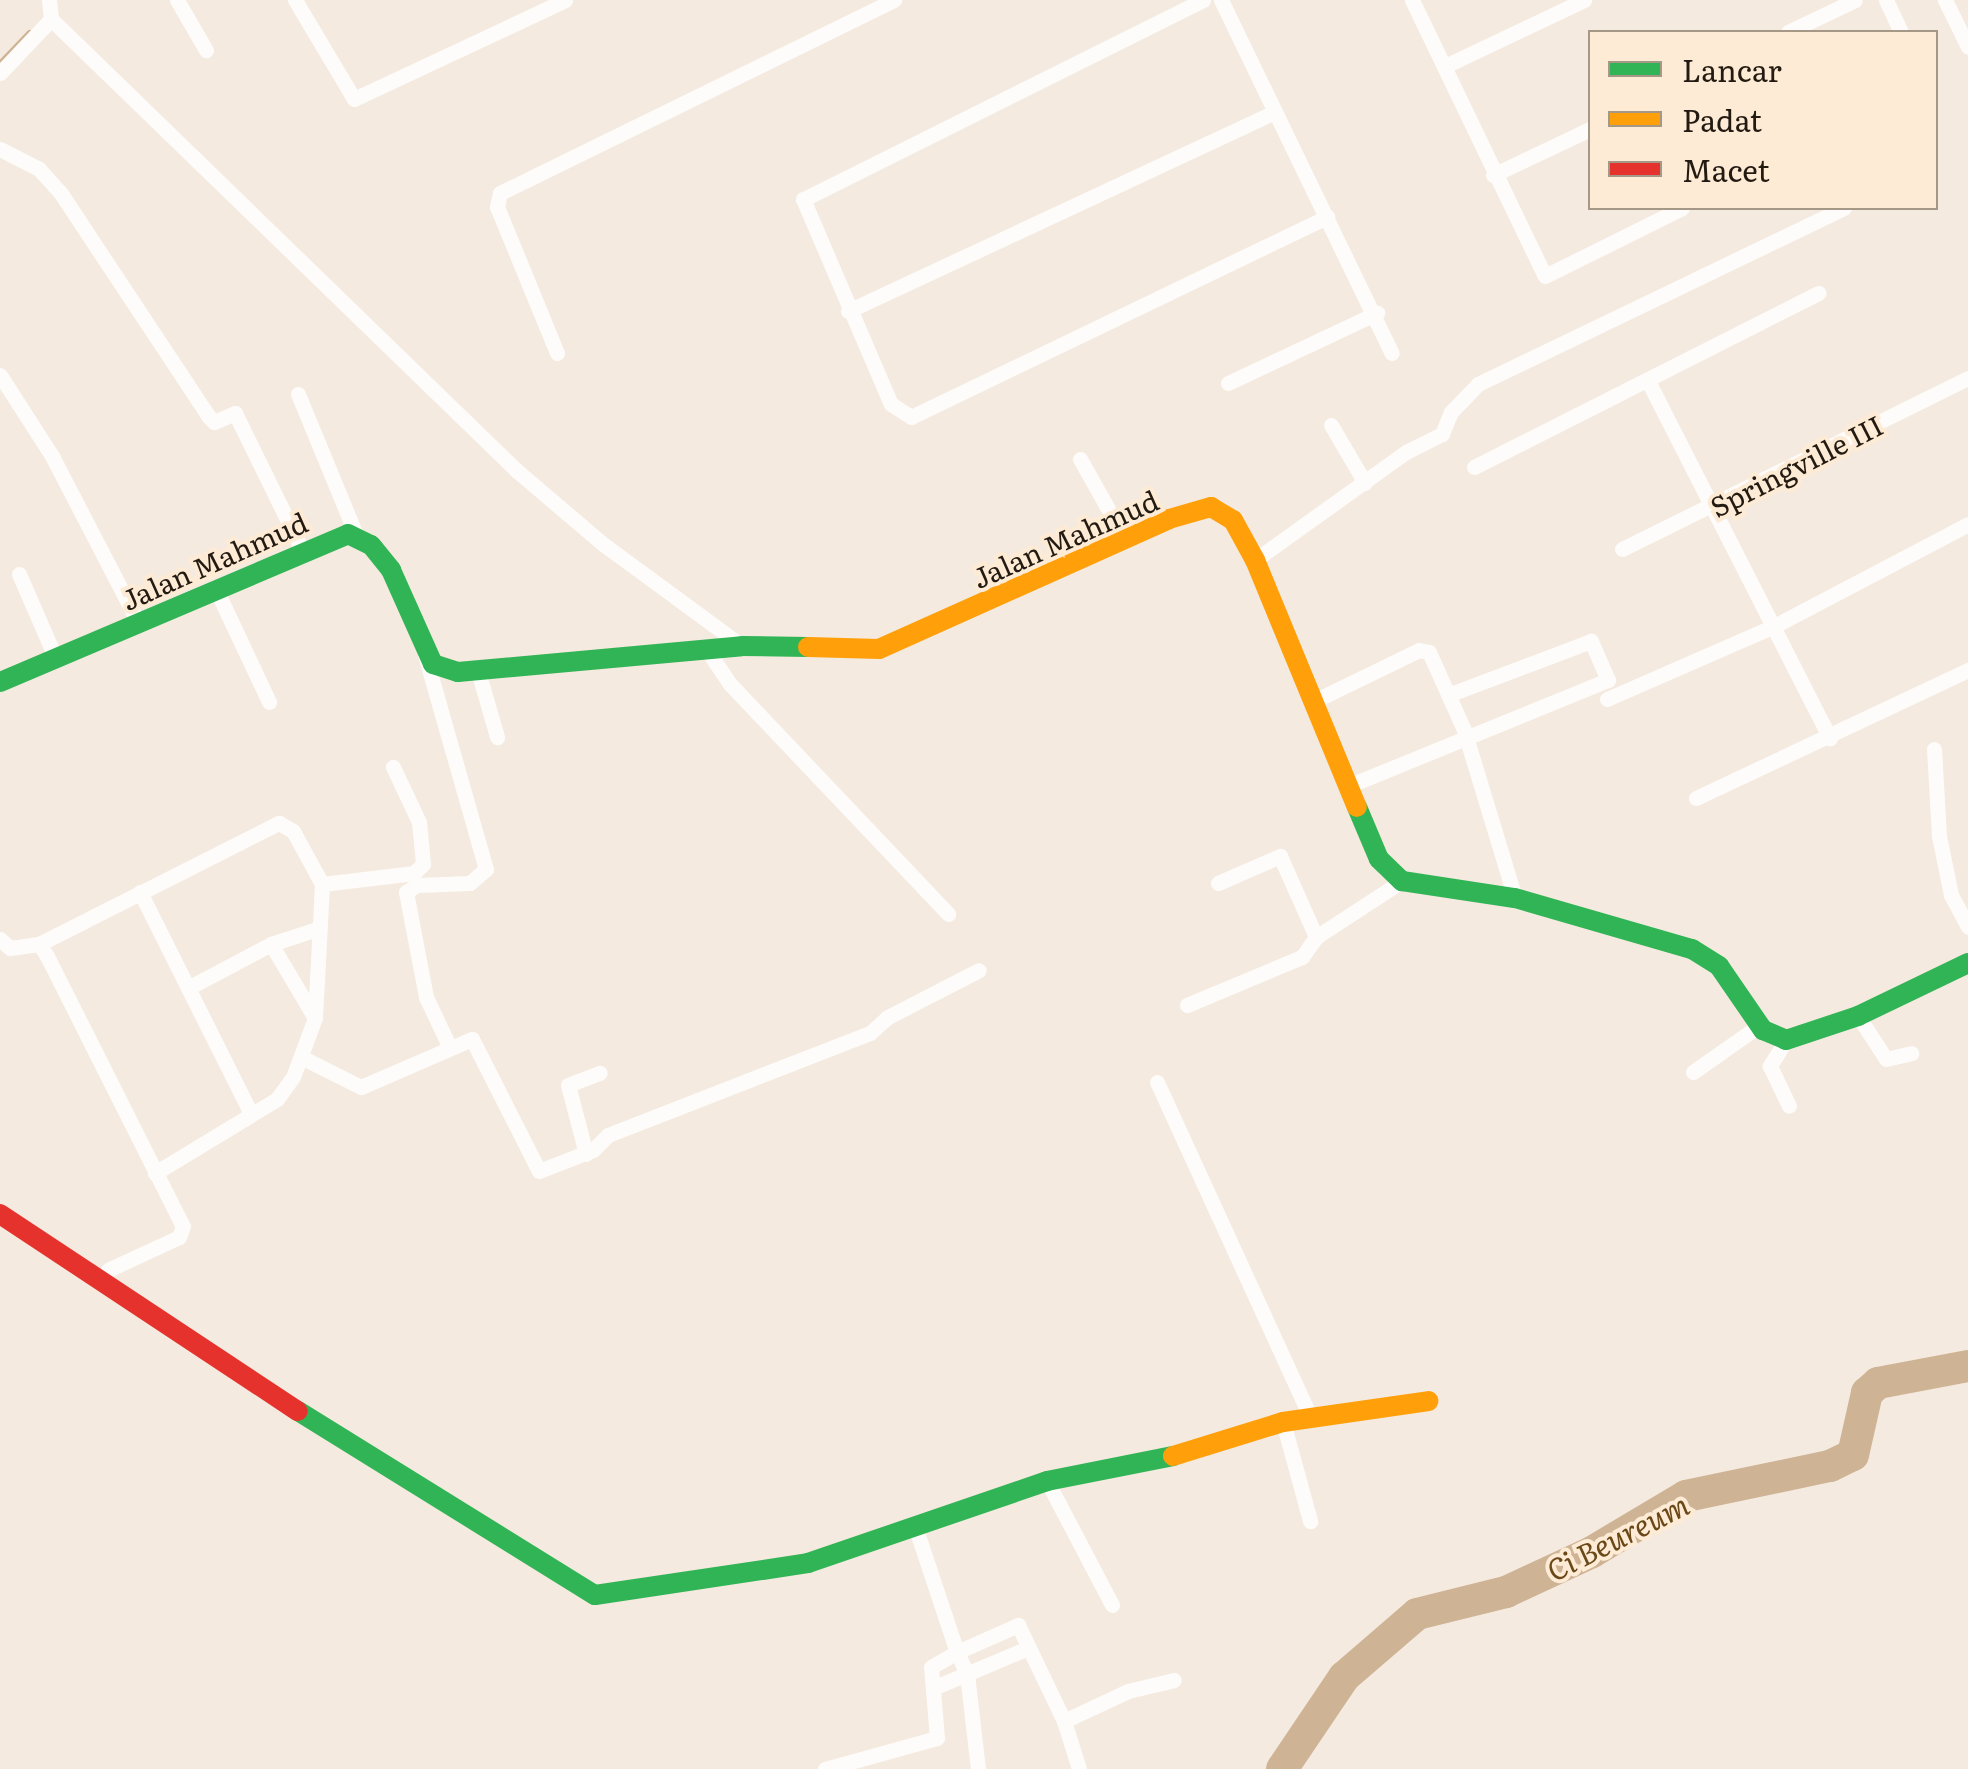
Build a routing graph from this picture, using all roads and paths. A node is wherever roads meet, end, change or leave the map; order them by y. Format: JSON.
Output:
{"nodes":[{"id":1,"x":177,"y":0,"type":"edge"},
{"id":2,"x":295,"y":0,"type":"edge"},
{"id":3,"x":565,"y":0,"type":"edge"},
{"id":4,"x":894,"y":0,"type":"edge"},
{"id":5,"x":1203,"y":0,"type":"edge"},
{"id":6,"x":1221,"y":0,"type":"edge"},
{"id":7,"x":1412,"y":0,"type":"edge"},
{"id":8,"x":1584,"y":0,"type":"edge"},
{"id":9,"x":1855,"y":0,"type":"edge"},
{"id":10,"x":1886,"y":0,"type":"edge"},
{"id":11,"x":1945,"y":0,"type":"edge"},
{"id":12,"x":50,"y":9,"type":"edge"},
{"id":13,"x":1792,"y":30,"type":"edge"},
{"id":14,"x":1899,"y":30,"type":"edge"},
{"id":15,"x":1968,"y":47,"type":"edge"},
{"id":16,"x":206,"y":50,"type":"dead end"},
{"id":17,"x":1445,"y":66,"type":"junction"},
{"id":18,"x":0,"y":73,"type":"edge"},
{"id":19,"x":1275,"y":112,"type":"junction"},
{"id":20,"x":1588,"y":130,"type":"edge"},
{"id":21,"x":0,"y":149,"type":"edge"},
{"id":22,"x":1494,"y":175,"type":"junction"},
{"id":23,"x":1678,"y":210,"type":"edge"},
{"id":24,"x":1840,"y":210,"type":"edge"},
{"id":25,"x":1327,"y":217,"type":"junction"},
{"id":26,"x":1818,"y":293,"type":"dead end"},
{"id":27,"x":848,"y":311,"type":"junction"},
{"id":28,"x":1377,"y":313,"type":"junction"},
{"id":29,"x":557,"y":353,"type":"dead end"},
{"id":30,"x":1392,"y":353,"type":"dead end"},
{"id":31,"x":0,"y":375,"type":"edge"},
{"id":32,"x":1968,"y":378,"type":"edge"},
{"id":33,"x":1648,"y":381,"type":"junction"},
{"id":34,"x":1228,"y":383,"type":"dead end"},
{"id":35,"x":298,"y":394,"type":"dead end"},
{"id":36,"x":1331,"y":425,"type":"dead end"},
{"id":37,"x":1080,"y":459,"type":"dead end"},
{"id":38,"x":1474,"y":467,"type":"dead end"},
{"id":39,"x":1365,"y":483,"type":"junction"},
{"id":40,"x":1714,"y":504,"type":"junction"},
{"id":41,"x":1968,"y":524,"type":"edge"},
{"id":42,"x":356,"y":534,"type":"junction"},
{"id":43,"x":1126,"y":539,"type":"junction"},
{"id":44,"x":1622,"y":549,"type":"dead end"},
{"id":45,"x":302,"y":550,"type":"junction"},
{"id":46,"x":1255,"y":560,"type":"junction"},
{"id":47,"x":19,"y":574,"type":"dead end"},
{"id":48,"x":215,"y":586,"type":"junction"},
{"id":49,"x":139,"y":624,"type":"junction"},
{"id":50,"x":1774,"y":626,"type":"junction"},
{"id":51,"x":742,"y":646,"type":"junction"},
{"id":52,"x":707,"y":650,"type":"junction"},
{"id":53,"x":424,"y":653,"type":"junction"},
{"id":54,"x":56,"y":658,"type":"junction"},
{"id":55,"x":1968,"y":670,"type":"edge"},
{"id":56,"x":478,"y":672,"type":"junction"},
{"id":57,"x":0,"y":682,"type":"edge"},
{"id":58,"x":1451,"y":694,"type":"junction"},
{"id":59,"x":1607,"y":700,"type":"dead end"},
{"id":60,"x":269,"y":702,"type":"dead end"},
{"id":61,"x":1312,"y":702,"type":"junction"},
{"id":62,"x":497,"y":737,"type":"dead end"},
{"id":63,"x":1465,"y":738,"type":"junction"},
{"id":64,"x":1830,"y":738,"type":"junction"},
{"id":65,"x":1934,"y":749,"type":"dead end"},
{"id":66,"x":393,"y":767,"type":"dead end"},
{"id":67,"x":1348,"y":786,"type":"junction"},
{"id":68,"x":1696,"y":798,"type":"dead end"},
{"id":69,"x":1402,"y":881,"type":"junction"},
{"id":70,"x":1218,"y":883,"type":"dead end"},
{"id":71,"x":322,"y":884,"type":"junction"},
{"id":72,"x":140,"y":892,"type":"junction"},
{"id":73,"x":1515,"y":898,"type":"junction"},
{"id":74,"x":948,"y":914,"type":"dead end"},
{"id":75,"x":1968,"y":927,"type":"edge"},
{"id":76,"x":317,"y":929,"type":"junction"},
{"id":77,"x":1316,"y":937,"type":"junction"},
{"id":78,"x":0,"y":940,"type":"edge"},
{"id":79,"x":38,"y":944,"type":"junction"},
{"id":80,"x":272,"y":944,"type":"junction"},
{"id":81,"x":1968,"y":963,"type":"edge"},
{"id":82,"x":979,"y":970,"type":"dead end"},
{"id":83,"x":188,"y":988,"type":"junction"},
{"id":84,"x":1187,"y":1005,"type":"dead end"},
{"id":85,"x":1858,"y":1016,"type":"junction"},
{"id":86,"x":316,"y":1018,"type":"junction"},
{"id":87,"x":1760,"y":1026,"type":"junction"},
{"id":88,"x":1786,"y":1040,"type":"junction"},
{"id":89,"x":450,"y":1048,"type":"junction"},
{"id":90,"x":1911,"y":1052,"type":"dead end"},
{"id":91,"x":303,"y":1058,"type":"junction"},
{"id":92,"x":1694,"y":1072,"type":"dead end"},
{"id":93,"x":600,"y":1073,"type":"dead end"},
{"id":94,"x":1157,"y":1082,"type":"dead end"},
{"id":95,"x":1789,"y":1106,"type":"dead end"},
{"id":96,"x":251,"y":1114,"type":"junction"},
{"id":97,"x":586,"y":1154,"type":"junction"},
{"id":98,"x":155,"y":1174,"type":"junction"},
{"id":99,"x":0,"y":1214,"type":"edge"},
{"id":100,"x":108,"y":1270,"type":"dead end"},
{"id":101,"x":1428,"y":1401,"type":"dead end"},
{"id":102,"x":1312,"y":1418,"type":"junction"},
{"id":103,"x":1283,"y":1422,"type":"junction"},
{"id":104,"x":1047,"y":1481,"type":"junction"},
{"id":105,"x":1310,"y":1521,"type":"dead end"},
{"id":106,"x":916,"y":1530,"type":"junction"},
{"id":107,"x":1112,"y":1605,"type":"dead end"},
{"id":108,"x":1028,"y":1648,"type":"junction"},
{"id":109,"x":957,"y":1652,"type":"junction"},
{"id":110,"x":967,"y":1674,"type":"junction"},
{"id":111,"x":1174,"y":1680,"type":"dead end"},
{"id":112,"x":933,"y":1688,"type":"junction"},
{"id":113,"x":1064,"y":1721,"type":"junction"},
{"id":114,"x":825,"y":1769,"type":"edge"},
{"id":115,"x":978,"y":1769,"type":"edge"},
{"id":116,"x":1079,"y":1769,"type":"edge"}],
"edges":[{"from":1,"to":16,"type":"street"},
{"from":2,"to":3,"type":"street"},
{"from":4,"to":29,"type":"street"},
{"from":5,"to":27,"type":"street"},
{"from":6,"to":19,"type":"street"},
{"from":7,"to":17,"type":"street"},
{"from":8,"to":17,"type":"street"},
{"from":9,"to":13,"type":"street"},
{"from":10,"to":14,"type":"street"},
{"from":11,"to":15,"type":"street"},
{"from":12,"to":18,"type":"street"},
{"from":12,"to":51,"type":"street"},
{"from":17,"to":22,"type":"street"},
{"from":19,"to":25,"type":"street"},
{"from":19,"to":27,"type":"street"},
{"from":20,"to":22,"type":"street"},
{"from":21,"to":45,"type":"street"},
{"from":22,"to":23,"type":"street"},
{"from":24,"to":39,"type":"street"},
{"from":25,"to":27,"type":"street"},
{"from":25,"to":28,"type":"street"},
{"from":26,"to":33,"type":"street"},
{"from":28,"to":30,"type":"street"},
{"from":28,"to":34,"type":"street"},
{"from":31,"to":49,"type":"street"},
{"from":32,"to":40,"type":"street","name":"Springville III"},
{"from":33,"to":38,"type":"street"},
{"from":33,"to":40,"type":"street"},
{"from":35,"to":42,"type":"street"},
{"from":36,"to":39,"type":"street"},
{"from":37,"to":43,"type":"street"},
{"from":39,"to":46,"type":"street"},
{"from":40,"to":44,"type":"street","name":"Springville III"},
{"from":40,"to":50,"type":"street"},
{"from":41,"to":50,"type":"street"},
{"from":42,"to":45,"type":"street","name":"Jalan Mahmud"},
{"from":42,"to":53,"type":"street"},
{"from":43,"to":46,"type":"street","name":"Jalan Mahmud"},
{"from":43,"to":51,"type":"street","name":"Jalan Mahmud"},
{"from":45,"to":48,"type":"street","name":"Jalan Mahmud"},
{"from":46,"to":61,"type":"street","name":"Jalan Mahmud"},
{"from":47,"to":54,"type":"street"},
{"from":48,"to":49,"type":"street","name":"Jalan Mahmud"},
{"from":48,"to":60,"type":"street"},
{"from":49,"to":54,"type":"street","name":"Jalan Mahmud"},
{"from":50,"to":59,"type":"street"},
{"from":50,"to":64,"type":"street"},
{"from":51,"to":52,"type":"street","name":"Jalan Mahmud"},
{"from":52,"to":56,"type":"street","name":"Jalan Mahmud"},
{"from":52,"to":74,"type":"street"},
{"from":53,"to":56,"type":"street","name":"Jalan Mahmud"},
{"from":53,"to":89,"type":"street"},
{"from":54,"to":57,"type":"street","name":"Jalan Mahmud"},
{"from":55,"to":64,"type":"street"},
{"from":56,"to":62,"type":"street"},
{"from":58,"to":61,"type":"street"},
{"from":58,"to":63,"type":"street"},
{"from":58,"to":63,"type":"street"},
{"from":61,"to":67,"type":"street","name":"Jalan Mahmud"},
{"from":63,"to":67,"type":"street"},
{"from":63,"to":73,"type":"street"},
{"from":64,"to":68,"type":"street"},
{"from":65,"to":75,"type":"street"},
{"from":66,"to":71,"type":"street"},
{"from":67,"to":69,"type":"street","name":"Jalan Mahmud"},
{"from":69,"to":73,"type":"street"},
{"from":69,"to":77,"type":"street"},
{"from":70,"to":77,"type":"street"},
{"from":71,"to":72,"type":"street"},
{"from":71,"to":76,"type":"street"},
{"from":72,"to":79,"type":"street"},
{"from":72,"to":83,"type":"street"},
{"from":73,"to":87,"type":"street"},
{"from":76,"to":80,"type":"street"},
{"from":76,"to":86,"type":"street"},
{"from":77,"to":84,"type":"street"},
{"from":78,"to":79,"type":"street"},
{"from":79,"to":98,"type":"street"},
{"from":80,"to":83,"type":"street"},
{"from":80,"to":86,"type":"street"},
{"from":81,"to":85,"type":"street"},
{"from":82,"to":97,"type":"street"},
{"from":83,"to":96,"type":"street"},
{"from":85,"to":88,"type":"street"},
{"from":85,"to":90,"type":"street"},
{"from":86,"to":91,"type":"street"},
{"from":87,"to":88,"type":"street"},
{"from":87,"to":92,"type":"street"},
{"from":88,"to":95,"type":"street"},
{"from":89,"to":91,"type":"street"},
{"from":89,"to":97,"type":"street"},
{"from":91,"to":96,"type":"street"},
{"from":93,"to":97,"type":"street"},
{"from":94,"to":102,"type":"street"},
{"from":96,"to":98,"type":"street"},
{"from":98,"to":100,"type":"street"},
{"from":99,"to":106,"type":"street"},
{"from":101,"to":102,"type":"street"},
{"from":102,"to":103,"type":"street"},
{"from":103,"to":104,"type":"street"},
{"from":103,"to":105,"type":"street"},
{"from":104,"to":106,"type":"street"},
{"from":104,"to":107,"type":"street"},
{"from":106,"to":109,"type":"street"},
{"from":108,"to":109,"type":"street"},
{"from":108,"to":110,"type":"street"},
{"from":108,"to":113,"type":"street"},
{"from":109,"to":110,"type":"street"},
{"from":109,"to":112,"type":"street"},
{"from":110,"to":112,"type":"street"},
{"from":110,"to":115,"type":"street"},
{"from":111,"to":113,"type":"street"},
{"from":112,"to":114,"type":"street"},
{"from":113,"to":116,"type":"street"}]}
